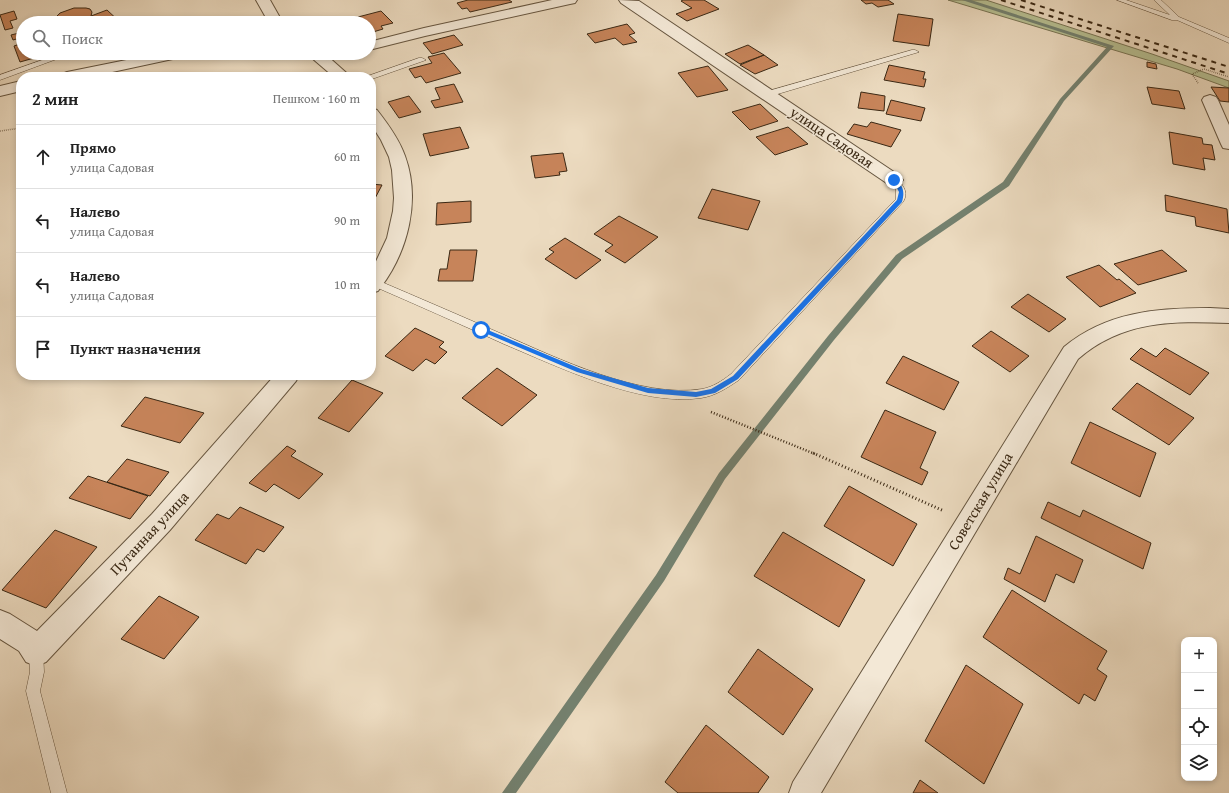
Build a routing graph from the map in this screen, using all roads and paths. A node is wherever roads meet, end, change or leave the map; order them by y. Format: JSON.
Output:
{"nodes":[{"id":1,"x":263,"y":0,"type":"edge"},
{"id":2,"x":570,"y":0,"type":"edge"},
{"id":3,"x":626,"y":0,"type":"edge"},
{"id":4,"x":1120,"y":0,"type":"edge"},
{"id":5,"x":1157,"y":0,"type":"edge"},
{"id":6,"x":272,"y":16,"type":"edge"},
{"id":7,"x":1191,"y":25,"type":"junction"},
{"id":8,"x":1229,"y":42,"type":"edge"},
{"id":9,"x":376,"y":44,"type":"edge"},
{"id":10,"x":915,"y":52,"type":"dead end"},
{"id":11,"x":50,"y":60,"type":"edge"},
{"id":12,"x":148,"y":60,"type":"edge"},
{"id":13,"x":328,"y":60,"type":"edge"},
{"id":14,"x":422,"y":60,"type":"dead end"},
{"id":15,"x":16,"y":72,"type":"edge"},
{"id":16,"x":17,"y":72,"type":"edge"},
{"id":17,"x":90,"y":72,"type":"edge"},
{"id":18,"x":338,"y":72,"type":"edge"},
{"id":19,"x":376,"y":75,"type":"edge"},
{"id":20,"x":0,"y":78,"type":"edge"},
{"id":21,"x":16,"y":87,"type":"edge"},
{"id":22,"x":0,"y":91,"type":"edge"},
{"id":23,"x":768,"y":94,"type":"junction"},
{"id":24,"x":1210,"y":100,"type":"dead end"},
{"id":25,"x":376,"y":119,"type":"edge"},
{"id":26,"x":16,"y":129,"type":"edge"},
{"id":27,"x":0,"y":131,"type":"edge"},
{"id":28,"x":1229,"y":144,"type":"edge"},
{"id":29,"x":894,"y":180,"type":"joint"},
{"id":30,"x":376,"y":280,"type":"edge"},
{"id":31,"x":376,"y":285,"type":"edge"},
{"id":32,"x":1229,"y":316,"type":"edge"},
{"id":33,"x":284,"y":380,"type":"edge"},
{"id":34,"x":709,"y":411,"type":"dead end"},
{"id":35,"x":968,"y":522,"type":"junction"},
{"id":36,"x":0,"y":623,"type":"edge"},
{"id":37,"x":36,"y":652,"type":"junction"},
{"id":38,"x":59,"y":793,"type":"edge"},
{"id":39,"x":804,"y":793,"type":"edge"}],
"edges":[{"from":1,"to":6,"type":"street"},
{"from":2,"to":9,"type":"street"},
{"from":3,"to":23,"type":"street","name":"улица Садовая"},
{"from":4,"to":7,"type":"lane"},
{"from":5,"to":7,"type":"lane"},
{"from":7,"to":8,"type":"lane"},
{"from":10,"to":23,"type":"lane"},
{"from":11,"to":16,"type":"lane"},
{"from":12,"to":17,"type":"street"},
{"from":13,"to":18,"type":"street"},
{"from":14,"to":19,"type":"lane"},
{"from":15,"to":20,"type":"lane"},
{"from":21,"to":22,"type":"street"},
{"from":23,"to":29,"type":"street","name":"улица Садовая"},
{"from":24,"to":28,"type":"street"},
{"from":25,"to":30,"type":"street"},
{"from":26,"to":27,"type":"path"},
{"from":29,"to":31,"type":"lane","name":"улица Садовая"},
{"from":32,"to":35,"type":"street","name":"Советская улица"},
{"from":33,"to":37,"type":"street","name":"Путанная улица"},
{"from":34,"to":35,"type":"path"},
{"from":35,"to":39,"type":"street","name":"Советская улица"},
{"from":36,"to":37,"type":"street"},
{"from":37,"to":38,"type":"lane"}]}
